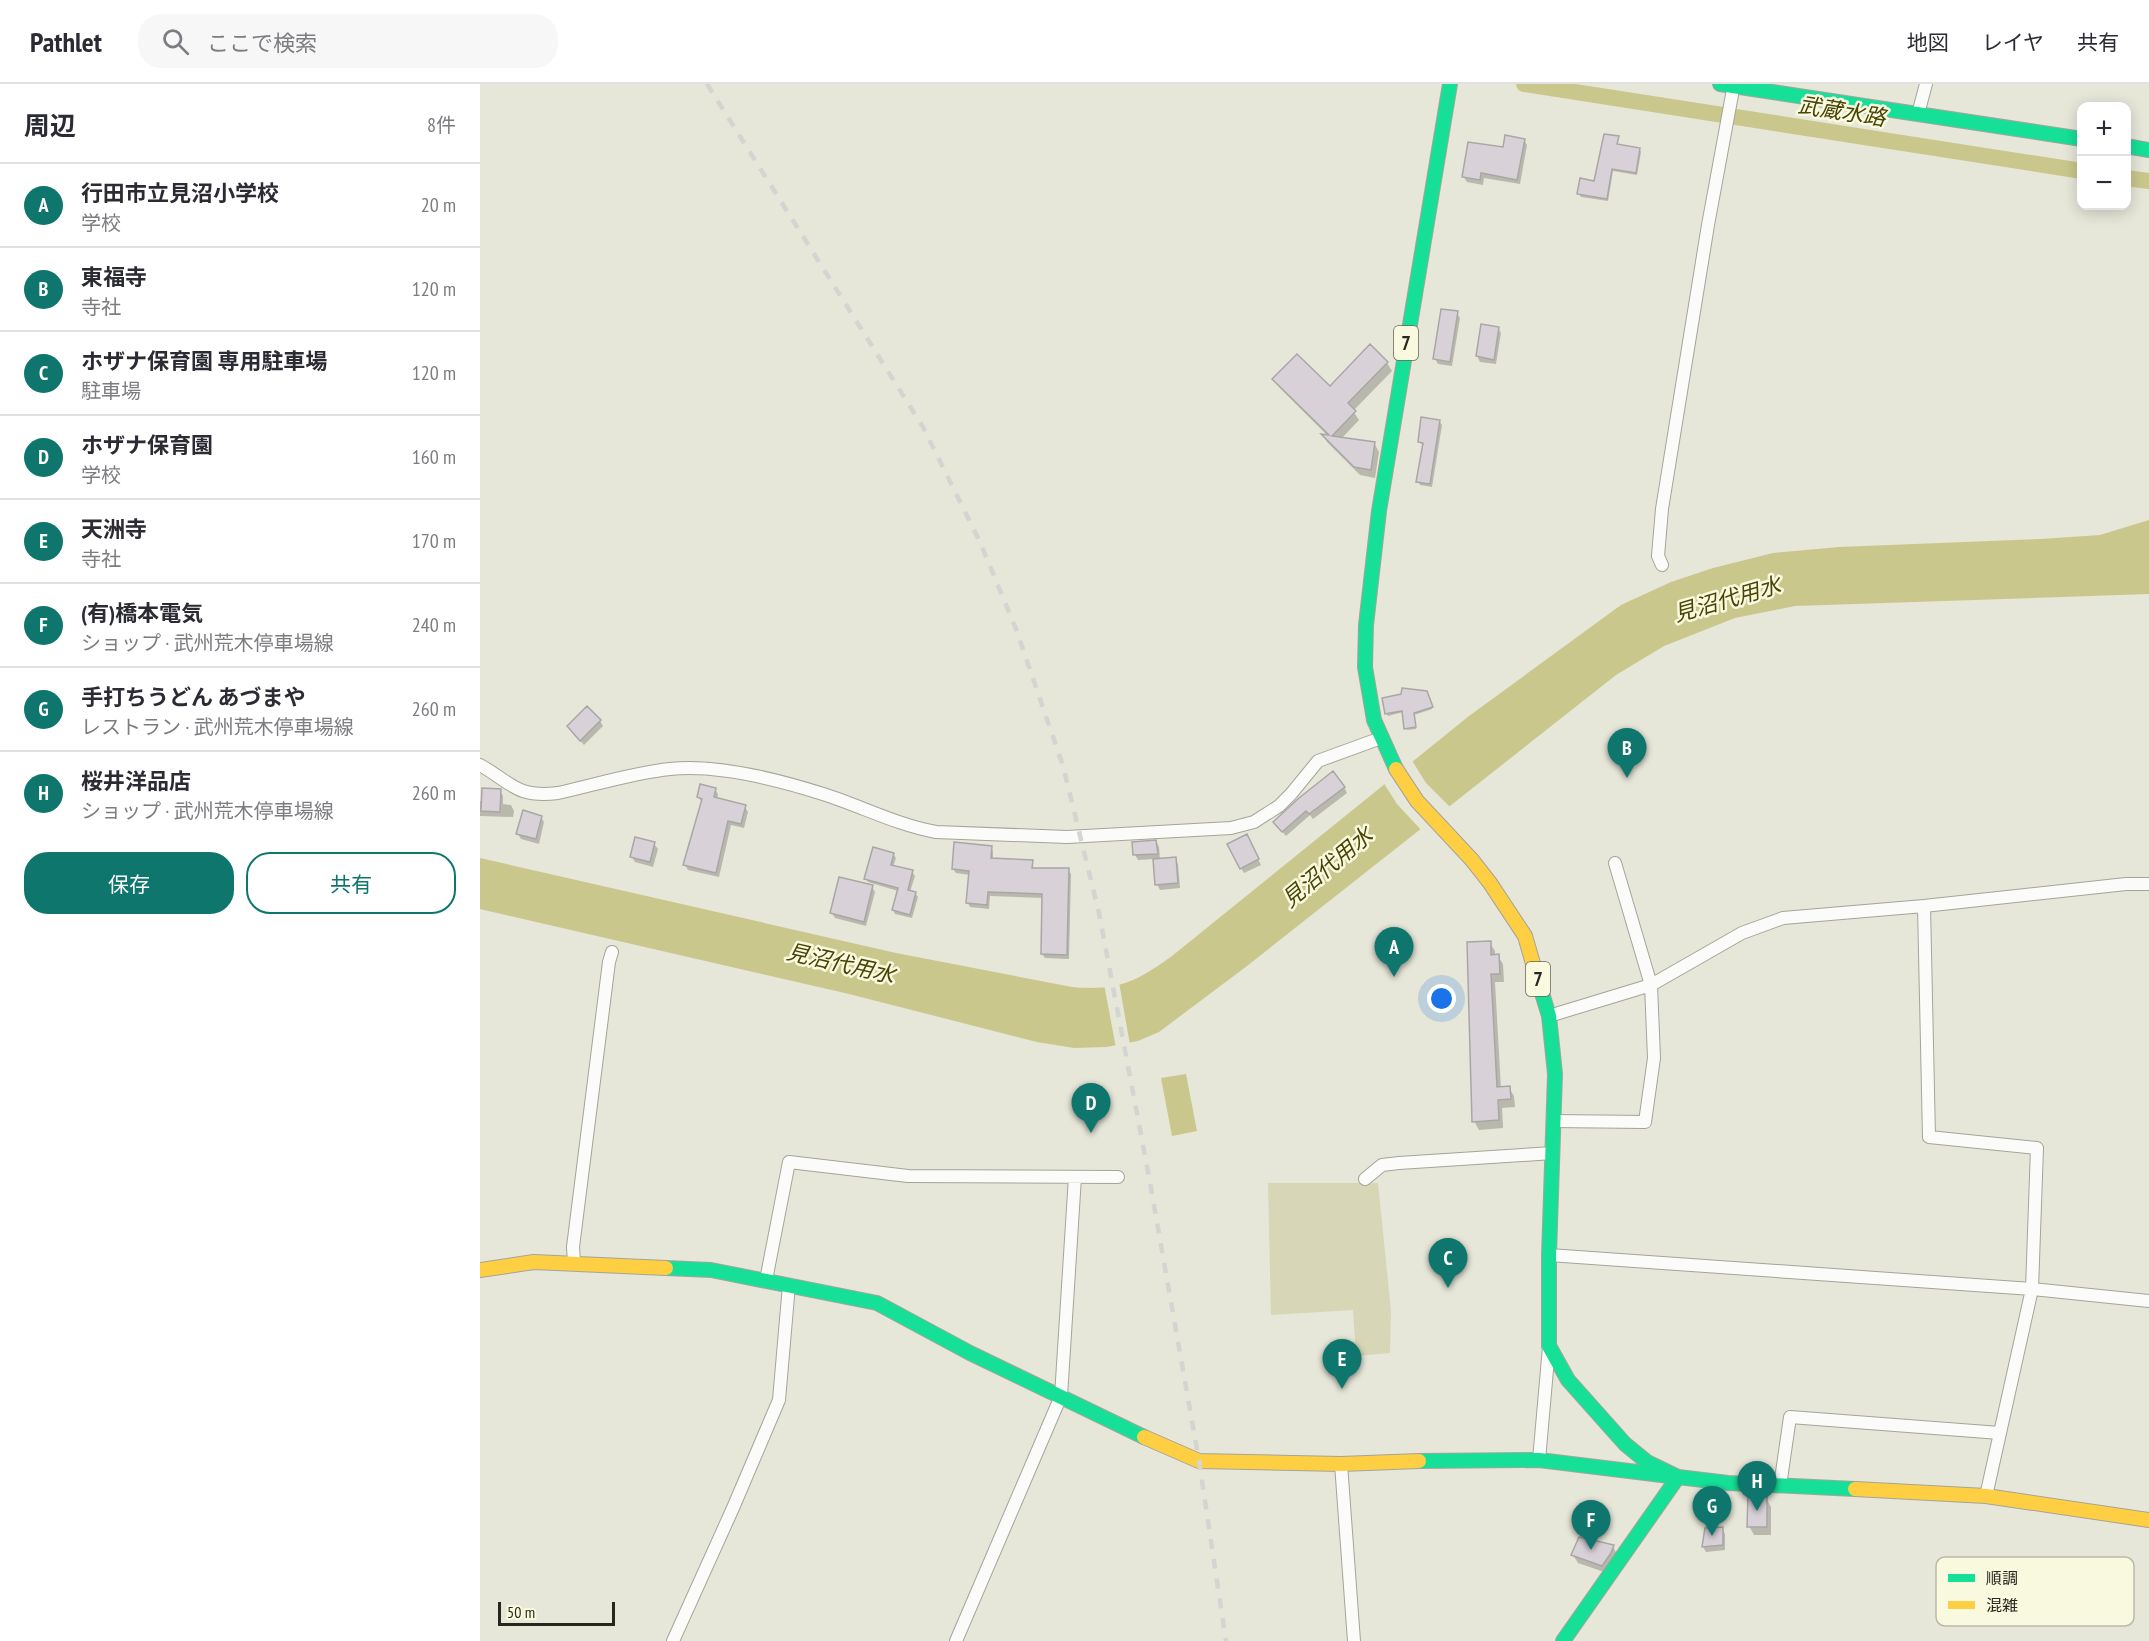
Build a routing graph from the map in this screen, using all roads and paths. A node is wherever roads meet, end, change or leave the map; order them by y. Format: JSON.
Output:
{"nodes":[{"id":1,"x":1926,"y":84,"type":"edge"},
{"id":2,"x":1449,"y":88,"type":"edge"},
{"id":3,"x":1730,"y":88,"type":"edge"},
{"id":4,"x":1918,"y":114,"type":"junction"},
{"id":5,"x":2077,"y":138,"type":"edge"},
{"id":6,"x":2131,"y":147,"type":"edge"},
{"id":7,"x":2149,"y":150,"type":"edge"},
{"id":8,"x":1662,"y":565,"type":"dead end"},
{"id":9,"x":1381,"y":738,"type":"junction"},
{"id":10,"x":480,"y":765,"type":"edge"},
{"id":11,"x":1615,"y":863,"type":"dead end"},
{"id":12,"x":2149,"y":884,"type":"edge"},
{"id":13,"x":1924,"y":906,"type":"junction"},
{"id":14,"x":612,"y":952,"type":"dead end"},
{"id":15,"x":1651,"y":985,"type":"junction"},
{"id":16,"x":1549,"y":1016,"type":"junction"},
{"id":17,"x":1553,"y":1121,"type":"junction"},
{"id":18,"x":1552,"y":1153,"type":"junction"},
{"id":19,"x":1118,"y":1177,"type":"dead end"},
{"id":20,"x":1075,"y":1178,"type":"junction"},
{"id":21,"x":1365,"y":1179,"type":"dead end"},
{"id":22,"x":1549,"y":1256,"type":"junction"},
{"id":23,"x":574,"y":1262,"type":"junction"},
{"id":24,"x":480,"y":1270,"type":"edge"},
{"id":25,"x":766,"y":1280,"type":"junction"},
{"id":26,"x":789,"y":1285,"type":"junction"},
{"id":27,"x":2032,"y":1289,"type":"junction"},
{"id":28,"x":2149,"y":1301,"type":"edge"},
{"id":29,"x":1549,"y":1346,"type":"junction"},
{"id":30,"x":1061,"y":1396,"type":"junction"},
{"id":31,"x":2000,"y":1433,"type":"junction"},
{"id":32,"x":1539,"y":1460,"type":"junction"},
{"id":33,"x":1341,"y":1464,"type":"junction"},
{"id":34,"x":1678,"y":1477,"type":"junction"},
{"id":35,"x":1780,"y":1486,"type":"junction"},
{"id":36,"x":1986,"y":1496,"type":"junction"},
{"id":37,"x":2149,"y":1520,"type":"edge"},
{"id":38,"x":673,"y":1641,"type":"edge"},
{"id":39,"x":956,"y":1641,"type":"edge"},
{"id":40,"x":1354,"y":1641,"type":"edge"},
{"id":41,"x":1563,"y":1641,"type":"edge"}],
"edges":[{"from":1,"to":4,"type":"street"},
{"from":2,"to":9,"type":"main road","number":"7"},
{"from":3,"to":4,"type":"main road"},
{"from":3,"to":8,"type":"street"},
{"from":4,"to":5,"type":"main road"},
{"from":6,"to":7,"type":"main road"},
{"from":9,"to":10,"type":"street"},
{"from":9,"to":16,"type":"main road","number":"7"},
{"from":11,"to":15,"type":"street"},
{"from":12,"to":13,"type":"street"},
{"from":13,"to":15,"type":"street"},
{"from":13,"to":27,"type":"street"},
{"from":14,"to":23,"type":"street"},
{"from":15,"to":16,"type":"street"},
{"from":15,"to":17,"type":"street"},
{"from":16,"to":17,"type":"main road","number":"7"},
{"from":17,"to":18,"type":"main road","number":"7"},
{"from":18,"to":21,"type":"street"},
{"from":18,"to":22,"type":"main road","number":"7"},
{"from":19,"to":20,"type":"street"},
{"from":20,"to":25,"type":"street"},
{"from":20,"to":30,"type":"street"},
{"from":22,"to":27,"type":"street"},
{"from":22,"to":29,"type":"main road","number":"7"},
{"from":23,"to":24,"type":"main road"},
{"from":23,"to":25,"type":"main road"},
{"from":25,"to":26,"type":"main road"},
{"from":26,"to":30,"type":"main road"},
{"from":26,"to":38,"type":"street"},
{"from":27,"to":28,"type":"street"},
{"from":27,"to":31,"type":"street"},
{"from":29,"to":32,"type":"street"},
{"from":29,"to":34,"type":"main road","number":"7"},
{"from":30,"to":33,"type":"main road"},
{"from":30,"to":39,"type":"street"},
{"from":31,"to":35,"type":"street"},
{"from":31,"to":36,"type":"street"},
{"from":32,"to":33,"type":"main road"},
{"from":32,"to":34,"type":"main road"},
{"from":33,"to":40,"type":"street"},
{"from":34,"to":35,"type":"main road","number":"7"},
{"from":34,"to":41,"type":"main road"},
{"from":35,"to":36,"type":"main road","number":"7"},
{"from":36,"to":37,"type":"main road","number":"7"}]}
